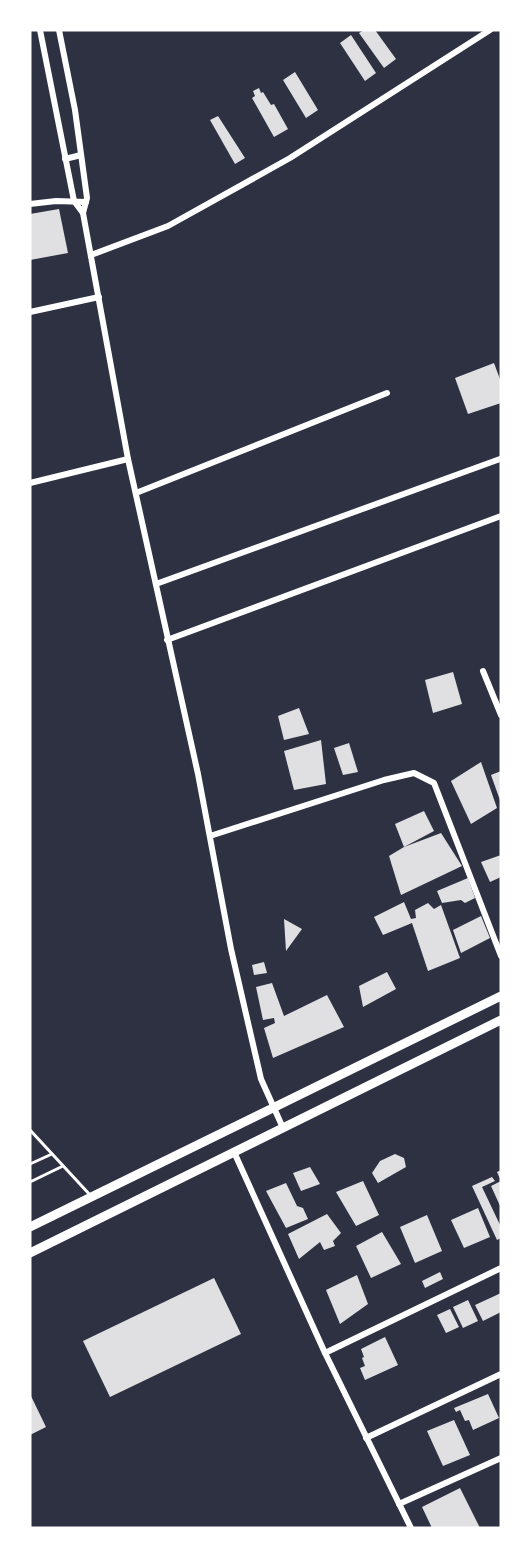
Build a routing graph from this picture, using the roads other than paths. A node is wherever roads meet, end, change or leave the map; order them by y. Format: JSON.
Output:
{"nodes":[{"id":1,"x":40,"y":30,"type":"edge"},
{"id":2,"x":59,"y":30,"type":"edge"},
{"id":3,"x":490,"y":30,"type":"edge"},
{"id":4,"x":81,"y":155,"type":"junction"},
{"id":5,"x":65,"y":159,"type":"junction"},
{"id":6,"x":74,"y":201,"type":"junction"},
{"id":7,"x":86,"y":202,"type":"junction"},
{"id":8,"x":30,"y":204,"type":"edge"},
{"id":9,"x":83,"y":213,"type":"junction"},
{"id":10,"x":91,"y":255,"type":"junction"},
{"id":11,"x":99,"y":297,"type":"junction"},
{"id":12,"x":30,"y":312,"type":"edge"},
{"id":13,"x":387,"y":393,"type":"dead end"},
{"id":14,"x":128,"y":459,"type":"junction"},
{"id":15,"x":500,"y":459,"type":"edge"},
{"id":16,"x":30,"y":483,"type":"edge"},
{"id":17,"x":136,"y":493,"type":"junction"},
{"id":18,"x":501,"y":516,"type":"edge"},
{"id":19,"x":156,"y":584,"type":"junction"},
{"id":20,"x":167,"y":639,"type":"junction"},
{"id":21,"x":483,"y":671,"type":"dead end"},
{"id":22,"x":501,"y":715,"type":"edge"},
{"id":23,"x":210,"y":836,"type":"junction"},
{"id":24,"x":501,"y":957,"type":"edge"},
{"id":25,"x":501,"y":996,"type":"edge"},
{"id":26,"x":501,"y":1020,"type":"edge"},
{"id":27,"x":274,"y":1109,"type":"junction"},
{"id":28,"x":284,"y":1128,"type":"junction"},
{"id":29,"x":30,"y":1130,"type":"edge"},
{"id":30,"x":32,"y":1136,"type":"edge"},
{"id":31,"x":234,"y":1152,"type":"junction"},
{"id":32,"x":52,"y":1154,"type":"junction"},
{"id":33,"x":30,"y":1164,"type":"edge"},
{"id":34,"x":63,"y":1166,"type":"junction"},
{"id":35,"x":30,"y":1182,"type":"edge"},
{"id":36,"x":92,"y":1197,"type":"junction"},
{"id":37,"x":30,"y":1227,"type":"edge"},
{"id":38,"x":30,"y":1253,"type":"edge"},
{"id":39,"x":501,"y":1268,"type":"edge"},
{"id":40,"x":326,"y":1353,"type":"junction"},
{"id":41,"x":501,"y":1374,"type":"edge"},
{"id":42,"x":366,"y":1438,"type":"junction"},
{"id":43,"x":501,"y":1458,"type":"edge"},
{"id":44,"x":399,"y":1504,"type":"junction"},
{"id":45,"x":411,"y":1528,"type":"edge"}],
"edges":[{"from":1,"to":5,"type":"street"},
{"from":2,"to":4,"type":"street"},
{"from":3,"to":10,"type":"street"},
{"from":4,"to":5,"type":"street"},
{"from":4,"to":7,"type":"street"},
{"from":5,"to":6,"type":"street"},
{"from":6,"to":7,"type":"street"},
{"from":6,"to":8,"type":"street"},
{"from":6,"to":9,"type":"street"},
{"from":7,"to":9,"type":"street"},
{"from":9,"to":10,"type":"street"},
{"from":10,"to":11,"type":"street"},
{"from":11,"to":12,"type":"street"},
{"from":11,"to":14,"type":"street"},
{"from":13,"to":17,"type":"street"},
{"from":14,"to":16,"type":"street"},
{"from":14,"to":17,"type":"street"},
{"from":15,"to":19,"type":"street"},
{"from":17,"to":19,"type":"street"},
{"from":18,"to":20,"type":"street"},
{"from":19,"to":20,"type":"street"},
{"from":20,"to":23,"type":"street"},
{"from":21,"to":22,"type":"street"},
{"from":23,"to":24,"type":"street"},
{"from":23,"to":27,"type":"street"},
{"from":25,"to":27,"type":"main road"},
{"from":26,"to":28,"type":"main road"},
{"from":27,"to":28,"type":"street"},
{"from":27,"to":36,"type":"main road"},
{"from":28,"to":31,"type":"main road"},
{"from":29,"to":30,"type":"lane"},
{"from":30,"to":32,"type":"lane"},
{"from":31,"to":38,"type":"main road"},
{"from":31,"to":40,"type":"street"},
{"from":32,"to":33,"type":"lane"},
{"from":32,"to":34,"type":"lane"},
{"from":34,"to":35,"type":"lane"},
{"from":34,"to":36,"type":"lane"},
{"from":36,"to":37,"type":"main road"},
{"from":39,"to":40,"type":"street"},
{"from":40,"to":42,"type":"street"},
{"from":41,"to":42,"type":"street"},
{"from":42,"to":44,"type":"street"},
{"from":43,"to":44,"type":"street"},
{"from":44,"to":45,"type":"street"}]}
